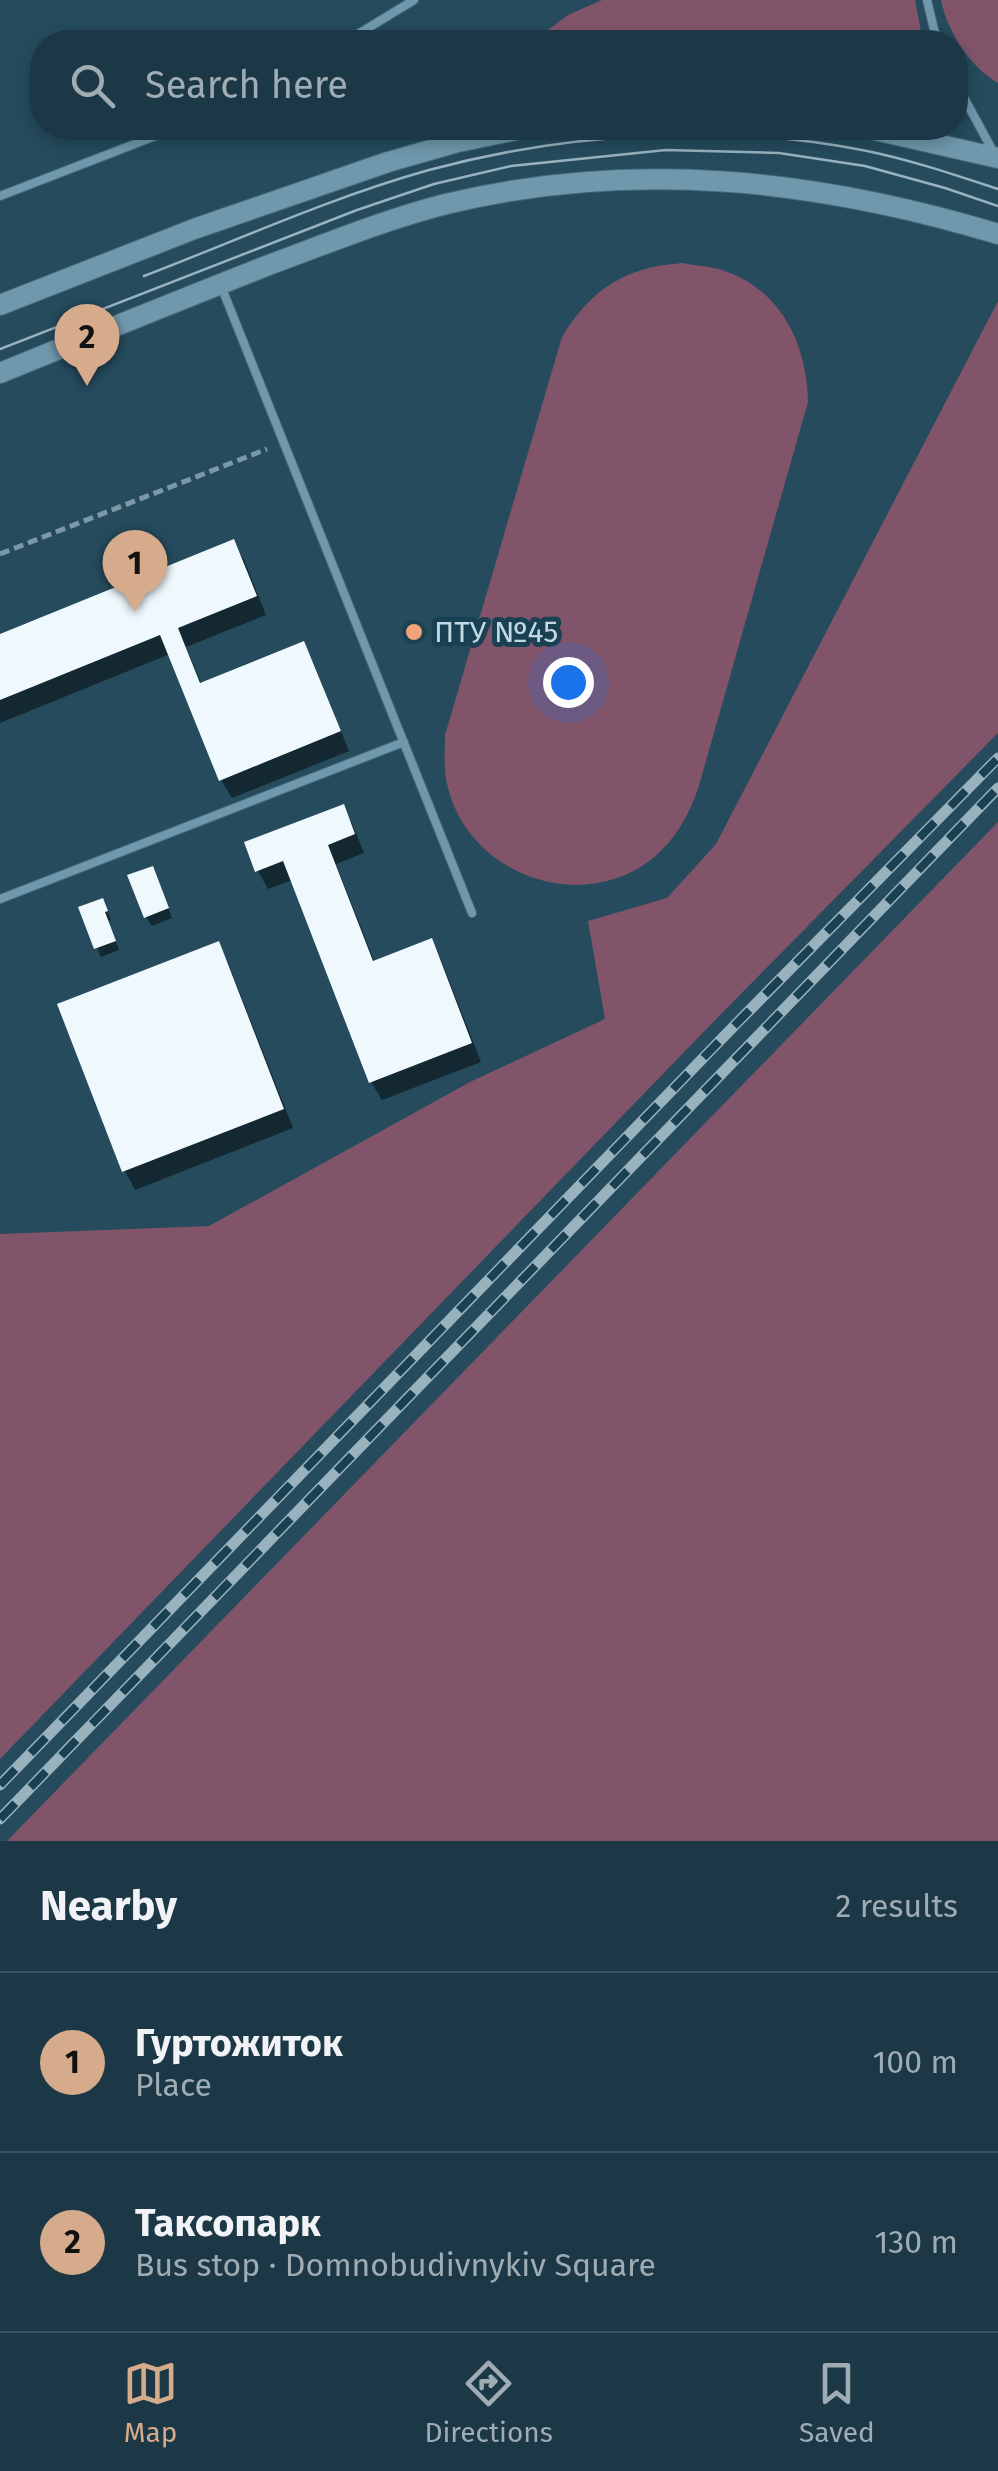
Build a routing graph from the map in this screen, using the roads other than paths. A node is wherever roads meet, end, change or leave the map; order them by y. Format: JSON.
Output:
{"nodes":[{"id":1,"x":414,"y":0,"type":"edge"},
{"id":2,"x":927,"y":0,"type":"edge"},
{"id":3,"x":365,"y":30,"type":"edge"},
{"id":4,"x":934,"y":30,"type":"edge"},
{"id":5,"x":968,"y":105,"type":"edge"},
{"id":6,"x":145,"y":140,"type":"edge"},
{"id":7,"x":468,"y":140,"type":"edge"},
{"id":8,"x":920,"y":140,"type":"edge"},
{"id":9,"x":997,"y":157,"type":"edge"},
{"id":10,"x":0,"y":196,"type":"edge"},
{"id":11,"x":998,"y":234,"type":"edge"},
{"id":12,"x":220,"y":284,"type":"junction"},
{"id":13,"x":0,"y":305,"type":"edge"},
{"id":14,"x":0,"y":373,"type":"edge"},
{"id":15,"x":404,"y":742,"type":"junction"},
{"id":16,"x":0,"y":899,"type":"edge"},
{"id":17,"x":472,"y":913,"type":"dead end"}],
"edges":[{"from":1,"to":3,"type":"lane"},
{"from":2,"to":4,"type":"lane"},
{"from":5,"to":9,"type":"lane"},
{"from":6,"to":10,"type":"lane"},
{"from":7,"to":13,"type":"main road"},
{"from":8,"to":9,"type":"main road"},
{"from":11,"to":12,"type":"main road"},
{"from":12,"to":14,"type":"main road"},
{"from":12,"to":15,"type":"lane"},
{"from":15,"to":16,"type":"lane"},
{"from":15,"to":17,"type":"lane"}]}
